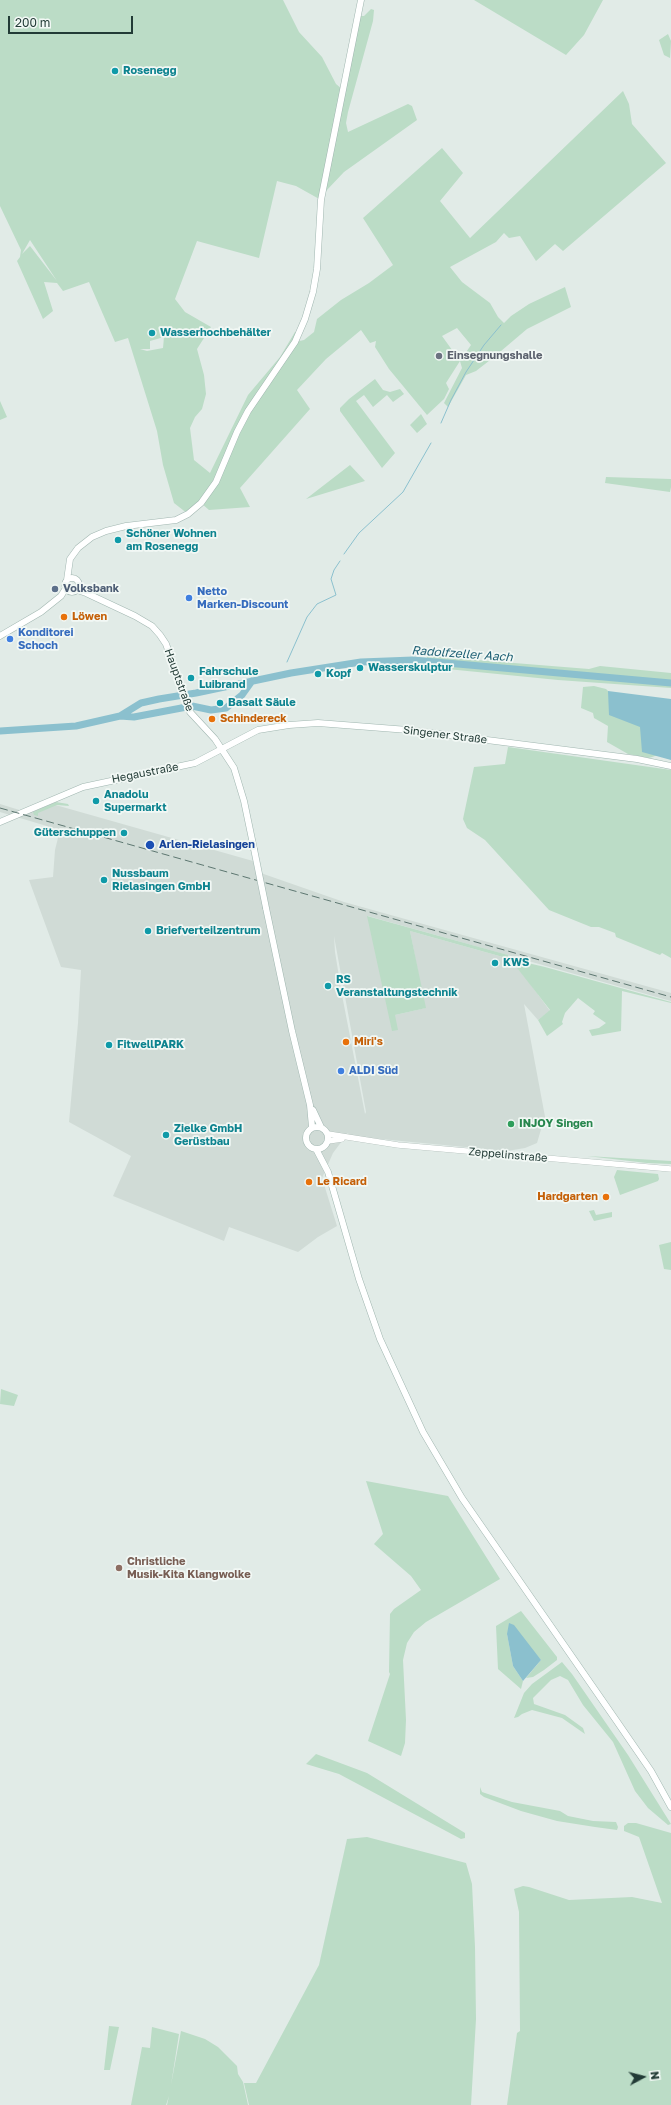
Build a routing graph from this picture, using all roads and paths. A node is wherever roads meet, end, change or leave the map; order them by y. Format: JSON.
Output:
{"nodes":[{"id":1,"x":361,"y":0,"type":"edge"},
{"id":2,"x":68,"y":568,"type":"junction"},
{"id":3,"x":73,"y":577,"type":"junction"},
{"id":4,"x":67,"y":580,"type":"junction"},
{"id":5,"x":73,"y":589,"type":"junction"},
{"id":6,"x":0,"y":636,"type":"edge"},
{"id":7,"x":222,"y":750,"type":"junction"},
{"id":8,"x":671,"y":766,"type":"edge"},
{"id":9,"x":0,"y":822,"type":"edge"},
{"id":10,"x":310,"y":1105,"type":"junction"},
{"id":11,"x":312,"y":1127,"type":"junction"},
{"id":12,"x":321,"y":1127,"type":"junction"},
{"id":13,"x":328,"y":1138,"type":"junction"},
{"id":14,"x":324,"y":1147,"type":"junction"},
{"id":15,"x":316,"y":1149,"type":"junction"},
{"id":16,"x":671,"y":1169,"type":"edge"},
{"id":17,"x":328,"y":1172,"type":"junction"},
{"id":18,"x":671,"y":1807,"type":"edge"}],
"edges":[{"from":1,"to":2,"type":"main road"},
{"from":2,"to":3,"type":"main road","name":"Hauptstraße"},
{"from":2,"to":4,"type":"main road"},
{"from":3,"to":4,"type":"main road"},
{"from":3,"to":5,"type":"main road","name":"Hauptstraße"},
{"from":4,"to":5,"type":"main road"},
{"from":5,"to":6,"type":"main road"},
{"from":5,"to":7,"type":"main road","name":"Hauptstraße"},
{"from":7,"to":8,"type":"main road","name":"Singener Straße"},
{"from":7,"to":9,"type":"main road","name":"Hegaustraße"},
{"from":7,"to":10,"type":"main road","name":"Hauptstraße","bridge":true},
{"from":10,"to":11,"type":"main road"},
{"from":10,"to":12,"type":"main road"},
{"from":11,"to":12,"type":"main road"},
{"from":11,"to":15,"type":"main road"},
{"from":12,"to":13,"type":"main road"},
{"from":13,"to":14,"type":"main road"},
{"from":13,"to":16,"type":"street","name":"Zeppelinstraße"},
{"from":14,"to":15,"type":"main road"},
{"from":14,"to":17,"type":"main road"},
{"from":15,"to":17,"type":"main road"},
{"from":17,"to":18,"type":"main road"}]}
